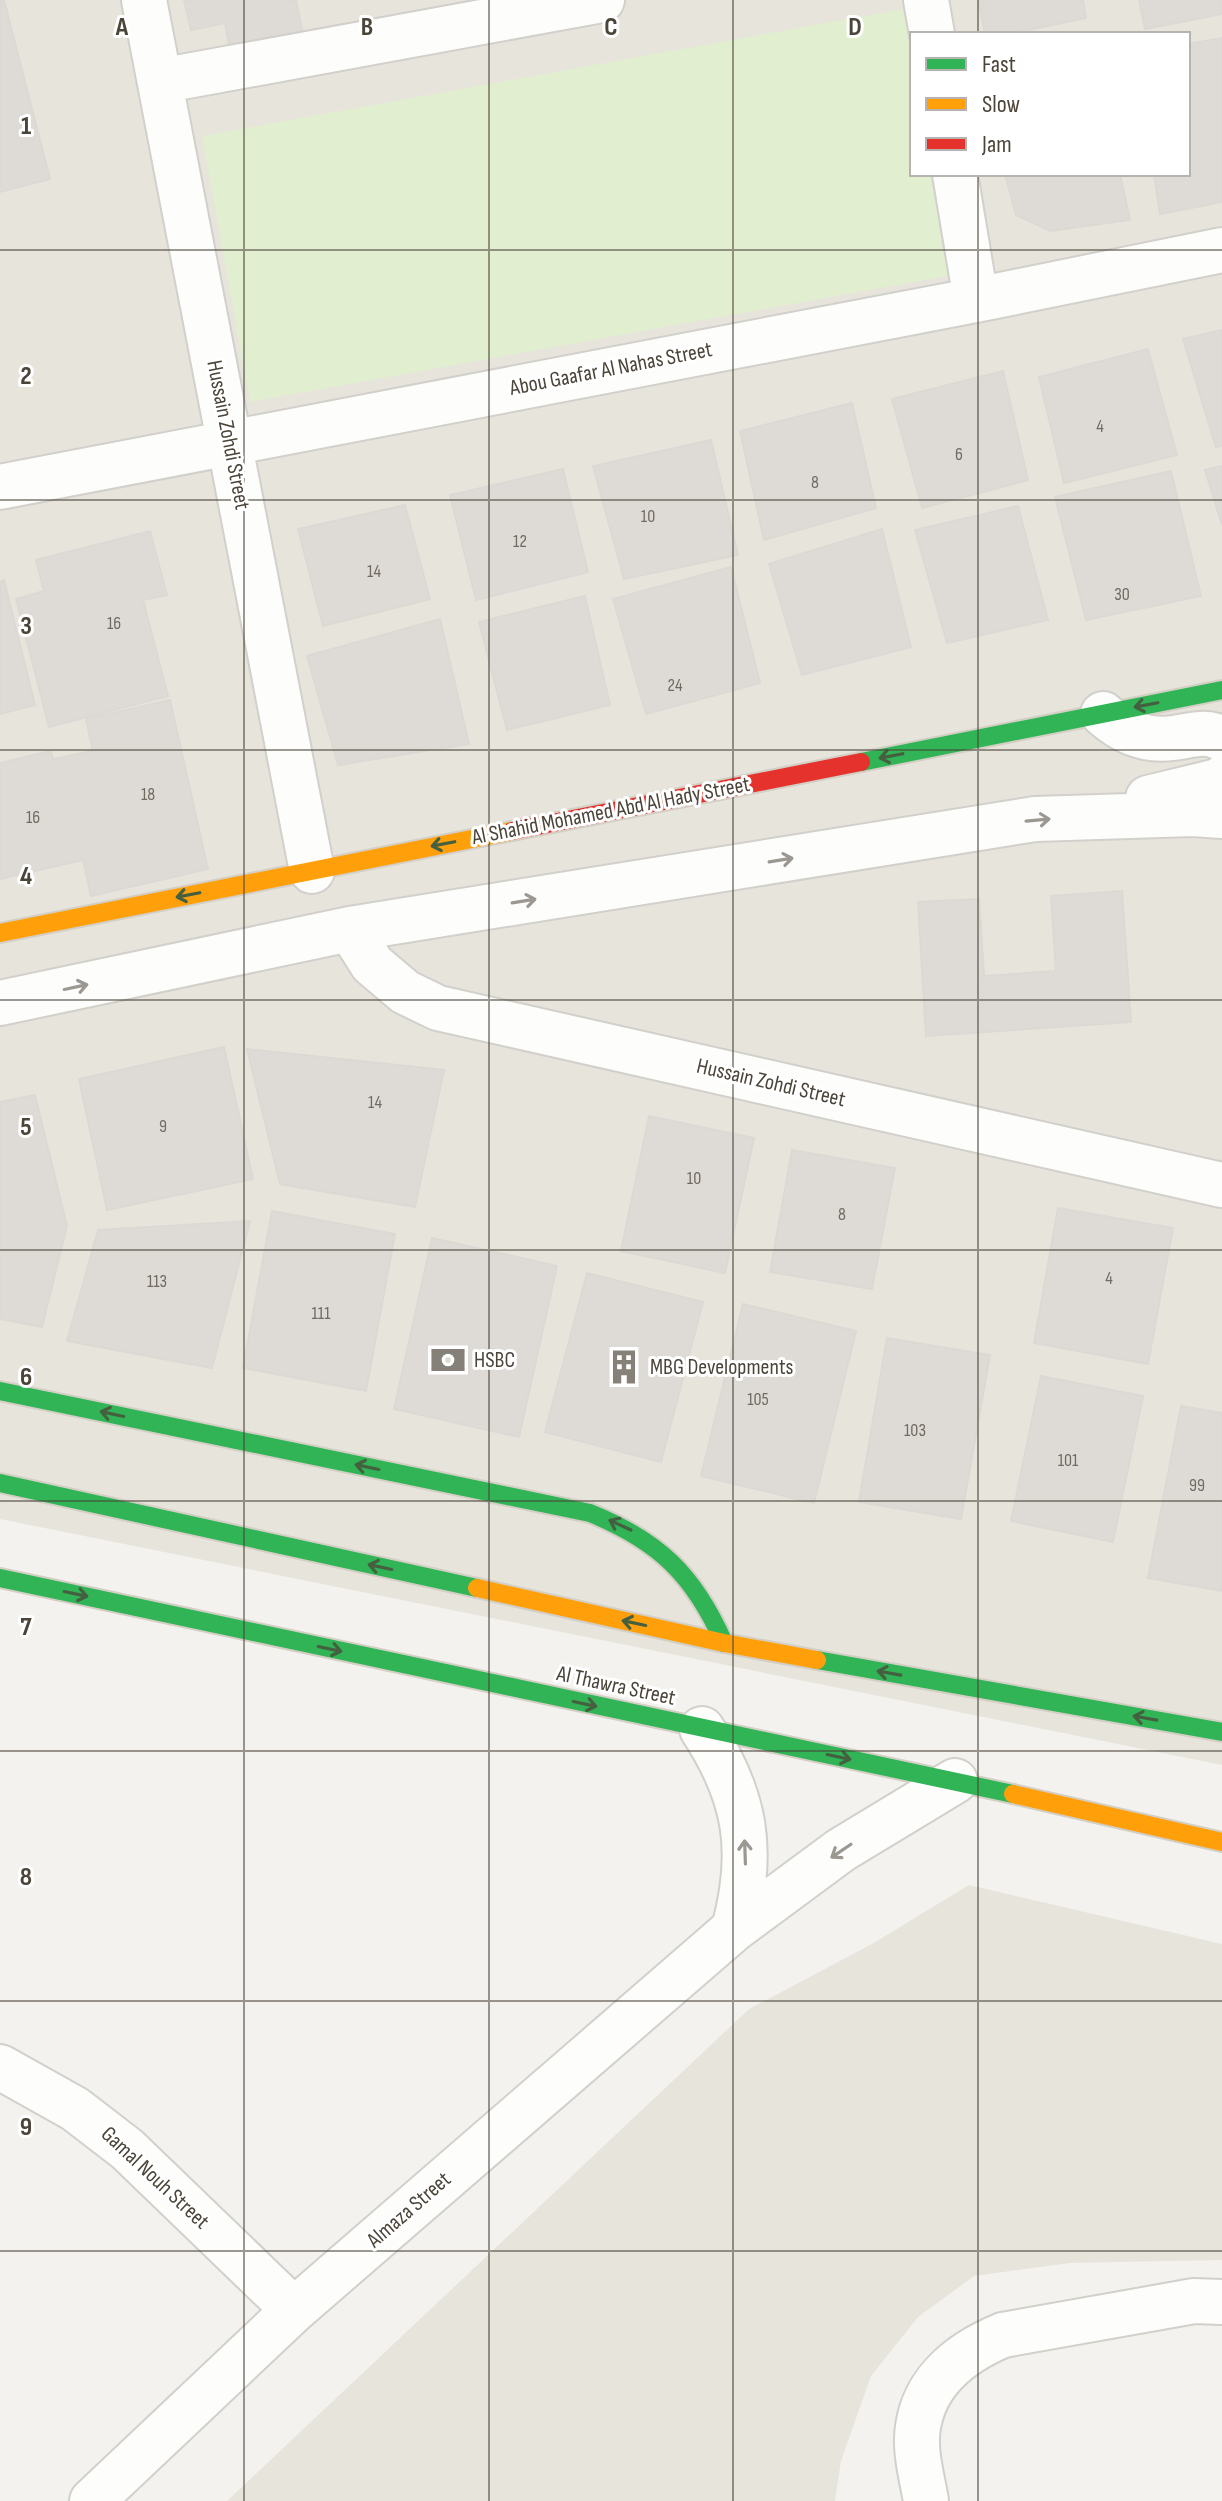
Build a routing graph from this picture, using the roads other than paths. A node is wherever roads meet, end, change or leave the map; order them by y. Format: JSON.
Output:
{"nodes":[{"id":1,"x":144,"y":0,"type":"edge"},
{"id":2,"x":602,"y":0,"type":"edge"},
{"id":3,"x":926,"y":0,"type":"edge"},
{"id":4,"x":932,"y":32,"type":"edge"},
{"id":5,"x":160,"y":81,"type":"junction"},
{"id":6,"x":955,"y":176,"type":"edge"},
{"id":7,"x":1222,"y":250,"type":"edge"},
{"id":8,"x":976,"y":300,"type":"junction"},
{"id":9,"x":229,"y":441,"type":"junction"},
{"id":10,"x":0,"y":487,"type":"edge"},
{"id":11,"x":1222,"y":690,"type":"edge"},
{"id":12,"x":1103,"y":714,"type":"junction"},
{"id":13,"x":1222,"y":739,"type":"edge"},
{"id":14,"x":1222,"y":778,"type":"edge"},
{"id":15,"x":1119,"y":816,"type":"junction"},
{"id":16,"x":1222,"y":816,"type":"edge"},
{"id":17,"x":312,"y":871,"type":"junction"},
{"id":18,"x":350,"y":929,"type":"junction"},
{"id":19,"x":0,"y":933,"type":"edge"},
{"id":20,"x":0,"y":1003,"type":"edge"},
{"id":21,"x":1222,"y":1185,"type":"edge"},
{"id":22,"x":0,"y":1391,"type":"edge"},
{"id":23,"x":0,"y":1483,"type":"edge"},
{"id":24,"x":0,"y":1578,"type":"edge"},
{"id":25,"x":724,"y":1643,"type":"junction"},
{"id":26,"x":702,"y":1729,"type":"junction"},
{"id":27,"x":1222,"y":1732,"type":"edge"},
{"id":28,"x":955,"y":1781,"type":"junction"},
{"id":29,"x":1222,"y":1842,"type":"edge"},
{"id":30,"x":734,"y":1929,"type":"junction"},
{"id":31,"x":0,"y":2067,"type":"edge"},
{"id":32,"x":1222,"y":2302,"type":"edge"},
{"id":33,"x":294,"y":2310,"type":"junction"},
{"id":34,"x":92,"y":2501,"type":"edge"},
{"id":35,"x":926,"y":2501,"type":"edge"}],
"edges":[{"from":1,"to":5,"type":"street","name":"Hussain Zohdi Street"},
{"from":2,"to":5,"type":"street"},
{"from":3,"to":4,"type":"street"},
{"from":5,"to":9,"type":"street","name":"Hussain Zohdi Street"},
{"from":6,"to":8,"type":"street"},
{"from":7,"to":8,"type":"street","name":"Abou Gaafar Al Nahas Street"},
{"from":8,"to":9,"type":"street","name":"Abou Gaafar Al Nahas Street"},
{"from":9,"to":10,"type":"street","name":"Abou Gaafar Al Nahas Street"},
{"from":9,"to":17,"type":"street","name":"Hussain Zohdi Street"},
{"from":11,"to":12,"type":"main road","name":"Al Shahid Mohamed Abd Al Hady Street","one_way":true},
{"from":12,"to":13,"type":"street"},
{"from":12,"to":17,"type":"main road","name":"Al Shahid Mohamed Abd Al Hady Street","one_way":true},
{"from":14,"to":15,"type":"street"},
{"from":15,"to":16,"type":"street"},
{"from":18,"to":15,"type":"street","one_way":true},
{"from":17,"to":19,"type":"main road","name":"Al Shahid Mohamed Abd Al Hady Street","one_way":true},
{"from":20,"to":18,"type":"street","one_way":true},
{"from":18,"to":21,"type":"street","name":"Hussain Zohdi Street"},
{"from":25,"to":22,"type":"main road","one_way":true},
{"from":25,"to":23,"type":"main road","one_way":true},
{"from":24,"to":26,"type":"main road","name":"Al Thawra Street","one_way":true},
{"from":27,"to":25,"type":"main road","one_way":true},
{"from":26,"to":28,"type":"main road","name":"Al Thawra Street","one_way":true},
{"from":30,"to":26,"type":"street","one_way":true},
{"from":28,"to":29,"type":"main road","name":"Al Thawra Street"},
{"from":28,"to":30,"type":"street","name":"Almaza Street","one_way":true},
{"from":30,"to":33,"type":"street","name":"Almaza Street"},
{"from":31,"to":33,"type":"street","name":"Gamal Nouh Street"},
{"from":32,"to":35,"type":"street"},
{"from":33,"to":34,"type":"street","name":"Almaza Street"}]}
